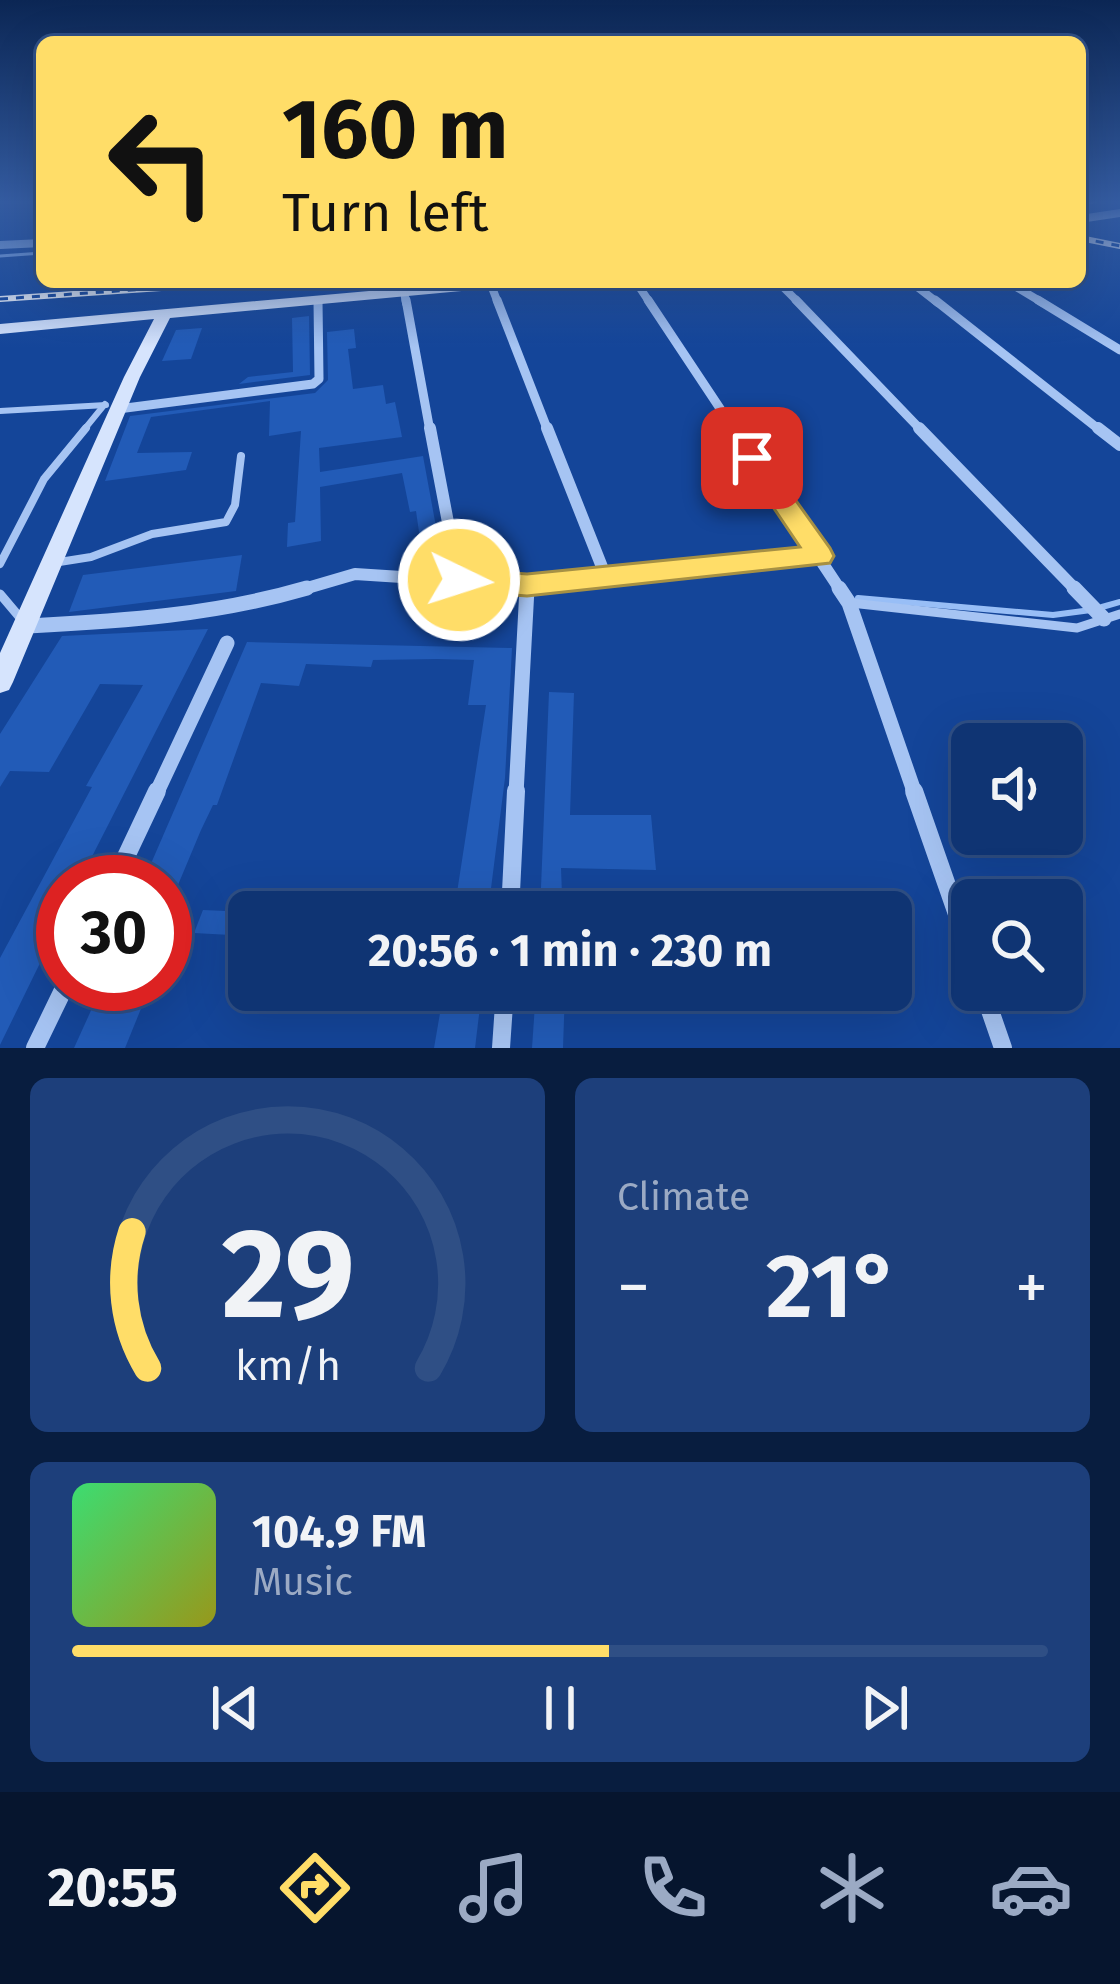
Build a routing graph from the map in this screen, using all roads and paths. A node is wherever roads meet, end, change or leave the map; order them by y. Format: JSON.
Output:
{"nodes":[{"id":1,"x":454,"y":288,"type":"edge"},
{"id":2,"x":492,"y":288,"type":"edge"},
{"id":3,"x":640,"y":288,"type":"edge"},
{"id":4,"x":784,"y":288,"type":"edge"},
{"id":5,"x":919,"y":288,"type":"edge"},
{"id":6,"x":1018,"y":288,"type":"edge"},
{"id":7,"x":404,"y":292,"type":"junction"},
{"id":8,"x":318,"y":301,"type":"junction"},
{"id":9,"x":164,"y":316,"type":"junction"},
{"id":10,"x":0,"y":329,"type":"edge"},
{"id":11,"x":1120,"y":350,"type":"edge"},
{"id":12,"x":114,"y":407,"type":"junction"},
{"id":13,"x":0,"y":411,"type":"edge"},
{"id":14,"x":1120,"y":445,"type":"edge"},
{"id":15,"x":242,"y":456,"type":"dead end"},
{"id":16,"x":820,"y":556,"type":"junction"},
{"id":17,"x":52,"y":563,"type":"junction"},
{"id":18,"x":0,"y":564,"type":"edge"},
{"id":19,"x":606,"y":577,"type":"junction"},
{"id":20,"x":459,"y":580,"type":"junction"},
{"id":21,"x":527,"y":585,"type":"junction"},
{"id":22,"x":0,"y":594,"type":"edge"},
{"id":23,"x":849,"y":603,"type":"junction"},
{"id":24,"x":1120,"y":614,"type":"edge"},
{"id":25,"x":1104,"y":619,"type":"junction"},
{"id":26,"x":28,"y":626,"type":"junction"},
{"id":27,"x":227,"y":643,"type":"dead end"},
{"id":28,"x":0,"y":682,"type":"edge"},
{"id":29,"x":127,"y":855,"type":"edge"},
{"id":30,"x":511,"y":891,"type":"edge"},
{"id":31,"x":951,"y":897,"type":"edge"},
{"id":32,"x":52,"y":1011,"type":"edge"},
{"id":33,"x":504,"y":1011,"type":"edge"},
{"id":34,"x":990,"y":1011,"type":"edge"},
{"id":35,"x":35,"y":1048,"type":"edge"},
{"id":36,"x":502,"y":1048,"type":"edge"},
{"id":37,"x":1003,"y":1048,"type":"edge"}],
"edges":[{"from":1,"to":7,"type":"main road"},
{"from":2,"to":19,"type":"street"},
{"from":3,"to":16,"type":"street"},
{"from":4,"to":25,"type":"street"},
{"from":5,"to":14,"type":"street"},
{"from":6,"to":11,"type":"street"},
{"from":7,"to":8,"type":"main road"},
{"from":7,"to":20,"type":"street"},
{"from":8,"to":9,"type":"main road"},
{"from":8,"to":12,"type":"street"},
{"from":9,"to":10,"type":"main road"},
{"from":9,"to":12,"type":"main road"},
{"from":12,"to":13,"type":"lane"},
{"from":12,"to":17,"type":"main road"},
{"from":12,"to":18,"type":"lane"},
{"from":15,"to":17,"type":"lane"},
{"from":16,"to":19,"type":"street"},
{"from":16,"to":23,"type":"street"},
{"from":17,"to":26,"type":"main road"},
{"from":19,"to":21,"type":"street"},
{"from":20,"to":21,"type":"street"},
{"from":20,"to":26,"type":"street"},
{"from":21,"to":30,"type":"street"},
{"from":22,"to":26,"type":"lane"},
{"from":23,"to":25,"type":"lane"},
{"from":23,"to":31,"type":"street"},
{"from":24,"to":25,"type":"lane"},
{"from":26,"to":28,"type":"main road"},
{"from":27,"to":29,"type":"street"},
{"from":32,"to":35,"type":"street"},
{"from":33,"to":36,"type":"street"},
{"from":34,"to":37,"type":"street"}]}
